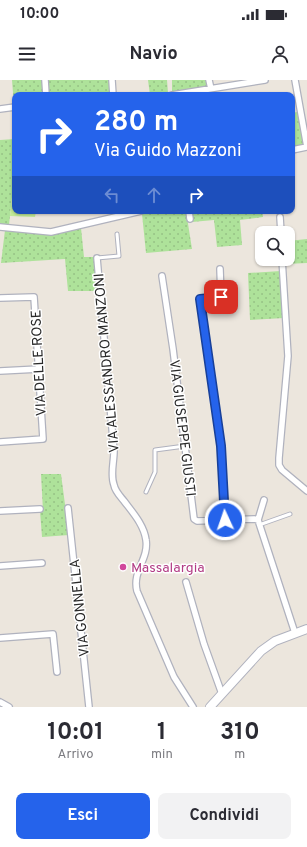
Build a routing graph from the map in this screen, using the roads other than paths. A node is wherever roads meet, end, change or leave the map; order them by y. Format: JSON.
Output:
{"nodes":[{"id":1,"x":45,"y":80,"type":"edge"},
{"id":2,"x":112,"y":80,"type":"edge"},
{"id":3,"x":209,"y":80,"type":"edge"},
{"id":4,"x":265,"y":80,"type":"edge"},
{"id":5,"x":295,"y":80,"type":"edge"},
{"id":6,"x":211,"y":89,"type":"junction"},
{"id":7,"x":46,"y":92,"type":"edge"},
{"id":8,"x":113,"y":92,"type":"edge"},
{"id":9,"x":192,"y":92,"type":"edge"},
{"id":10,"x":12,"y":107,"type":"edge"},
{"id":11,"x":0,"y":109,"type":"edge"},
{"id":12,"x":307,"y":147,"type":"edge"},
{"id":13,"x":295,"y":149,"type":"edge"},
{"id":14,"x":128,"y":214,"type":"edge"},
{"id":15,"x":189,"y":214,"type":"edge"},
{"id":16,"x":280,"y":217,"type":"dead end"},
{"id":17,"x":190,"y":218,"type":"dead end"},
{"id":18,"x":281,"y":226,"type":"edge"},
{"id":19,"x":0,"y":227,"type":"edge"},
{"id":20,"x":117,"y":234,"type":"dead end"},
{"id":21,"x":97,"y":258,"type":"joint"},
{"id":22,"x":282,"y":266,"type":"edge"},
{"id":23,"x":220,"y":269,"type":"dead end"},
{"id":24,"x":162,"y":276,"type":"dead end"},
{"id":25,"x":0,"y":298,"type":"edge"},
{"id":26,"x":39,"y":369,"type":"junction"},
{"id":27,"x":0,"y":371,"type":"edge"},
{"id":28,"x":0,"y":442,"type":"edge"},
{"id":29,"x":185,"y":446,"type":"junction"},
{"id":30,"x":307,"y":491,"type":"edge"},
{"id":31,"x":146,"y":492,"type":"dead end"},
{"id":32,"x":264,"y":500,"type":"dead end"},
{"id":33,"x":68,"y":508,"type":"dead end"},
{"id":34,"x":40,"y":509,"type":"dead end"},
{"id":35,"x":0,"y":511,"type":"edge"},
{"id":36,"x":290,"y":514,"type":"dead end"},
{"id":37,"x":225,"y":520,"type":"junction"},
{"id":38,"x":258,"y":523,"type":"junction"},
{"id":39,"x":42,"y":563,"type":"dead end"},
{"id":40,"x":0,"y":566,"type":"edge"},
{"id":41,"x":186,"y":582,"type":"dead end"},
{"id":42,"x":307,"y":629,"type":"edge"},
{"id":43,"x":295,"y":633,"type":"junction"},
{"id":44,"x":0,"y":638,"type":"edge"},
{"id":45,"x":57,"y":672,"type":"dead end"},
{"id":46,"x":222,"y":694,"type":"junction"},
{"id":47,"x":0,"y":702,"type":"edge"},
{"id":48,"x":8,"y":707,"type":"edge"},
{"id":49,"x":89,"y":707,"type":"edge"},
{"id":50,"x":193,"y":707,"type":"edge"},
{"id":51,"x":210,"y":707,"type":"edge"}],
"edges":[{"from":1,"to":7,"type":"street"},
{"from":2,"to":8,"type":"street"},
{"from":3,"to":6,"type":"street"},
{"from":4,"to":6,"type":"street"},
{"from":5,"to":12,"type":"street"},
{"from":6,"to":9,"type":"street"},
{"from":10,"to":11,"type":"street"},
{"from":12,"to":13,"type":"street"},
{"from":14,"to":19,"type":"street"},
{"from":15,"to":17,"type":"street"},
{"from":16,"to":18,"type":"street"},
{"from":20,"to":21,"type":"lane"},
{"from":21,"to":50,"type":"street","name":"VIA ALESSANDRO MANZONI"},
{"from":22,"to":30,"type":"street"},
{"from":23,"to":37,"type":"street"},
{"from":24,"to":29,"type":"street","name":"VIA GIUSEPPE GIUSTI"},
{"from":25,"to":26,"type":"street","name":"VIA DELLE ROSE"},
{"from":26,"to":27,"type":"street"},
{"from":26,"to":28,"type":"street","name":"VIA DELLE ROSE"},
{"from":29,"to":31,"type":"lane"},
{"from":29,"to":37,"type":"street","name":"VIA GIUSEPPE GIUSTI"},
{"from":32,"to":38,"type":"street"},
{"from":33,"to":49,"type":"street","name":"VIA GONNELLA"},
{"from":34,"to":35,"type":"street"},
{"from":36,"to":38,"type":"lane"},
{"from":37,"to":38,"type":"street","name":"VIA GIUSEPPE GIUSTI"},
{"from":38,"to":43,"type":"street"},
{"from":39,"to":40,"type":"street"},
{"from":41,"to":46,"type":"street"},
{"from":42,"to":43,"type":"main road"},
{"from":43,"to":46,"type":"main road"},
{"from":44,"to":45,"type":"street"},
{"from":46,"to":51,"type":"main road"},
{"from":47,"to":48,"type":"street"}]}
